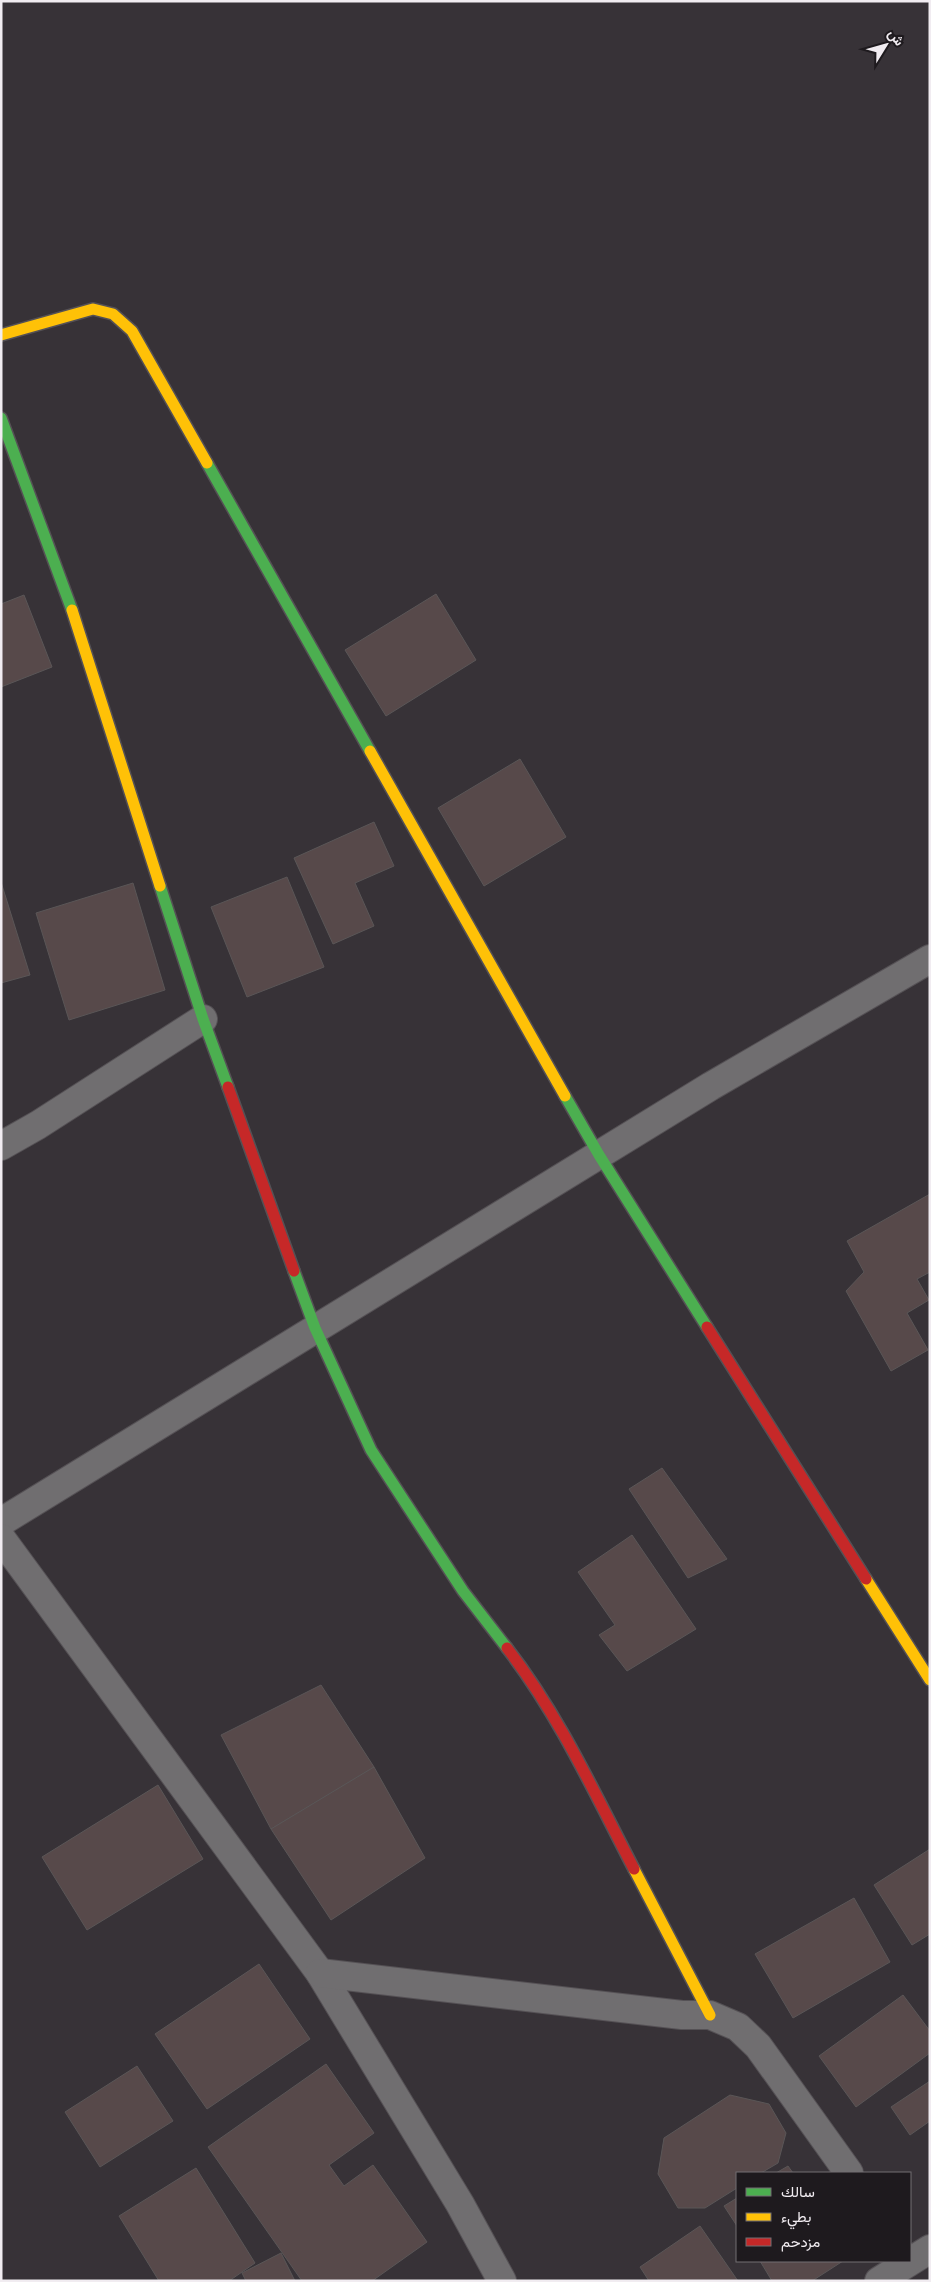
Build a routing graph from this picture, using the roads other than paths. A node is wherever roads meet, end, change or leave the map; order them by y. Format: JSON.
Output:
{"nodes":[{"id":1,"x":1,"y":335,"type":"edge"},
{"id":2,"x":1,"y":418,"type":"edge"},
{"id":3,"x":930,"y":959,"type":"edge"},
{"id":4,"x":203,"y":1019,"type":"junction"},
{"id":5,"x":1,"y":1146,"type":"edge"},
{"id":6,"x":599,"y":1155,"type":"junction"},
{"id":7,"x":315,"y":1328,"type":"junction"},
{"id":8,"x":1,"y":1522,"type":"edge"},
{"id":9,"x":1,"y":1538,"type":"edge"},
{"id":10,"x":930,"y":1680,"type":"edge"},
{"id":11,"x":320,"y":1974,"type":"junction"},
{"id":12,"x":710,"y":2015,"type":"junction"},
{"id":13,"x":847,"y":2172,"type":"edge"},
{"id":14,"x":908,"y":2262,"type":"edge"},
{"id":15,"x":502,"y":2281,"type":"edge"},
{"id":16,"x":879,"y":2281,"type":"edge"}],
"edges":[{"from":1,"to":6,"type":"street"},
{"from":2,"to":4,"type":"street"},
{"from":3,"to":6,"type":"street"},
{"from":4,"to":5,"type":"street"},
{"from":4,"to":7,"type":"street"},
{"from":6,"to":7,"type":"street"},
{"from":6,"to":10,"type":"street"},
{"from":7,"to":8,"type":"street"},
{"from":7,"to":12,"type":"street"},
{"from":9,"to":11,"type":"street"},
{"from":11,"to":12,"type":"street"},
{"from":11,"to":15,"type":"street"},
{"from":12,"to":13,"type":"street"},
{"from":14,"to":16,"type":"street"}]}
